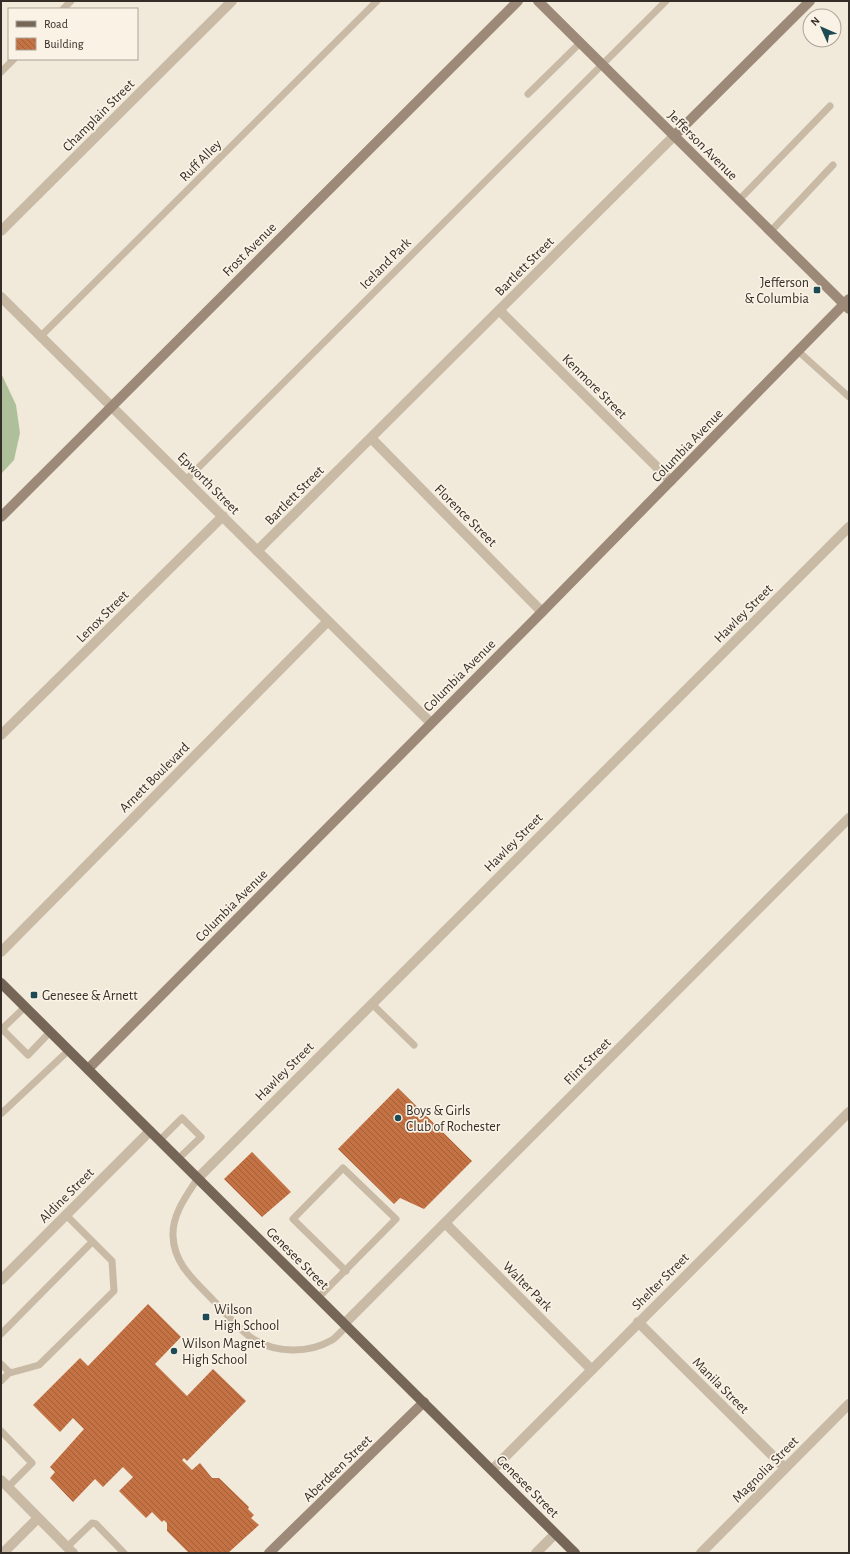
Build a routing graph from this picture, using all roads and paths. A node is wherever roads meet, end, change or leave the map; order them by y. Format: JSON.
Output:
{"nodes":[{"id":1,"x":232,"y":1,"type":"edge"},
{"id":2,"x":377,"y":1,"type":"edge"},
{"id":3,"x":518,"y":1,"type":"edge"},
{"id":4,"x":538,"y":1,"type":"edge"},
{"id":5,"x":666,"y":1,"type":"edge"},
{"id":6,"x":810,"y":1,"type":"edge"},
{"id":7,"x":580,"y":43,"type":"junction"},
{"id":8,"x":13,"y":60,"type":"edge"},
{"id":9,"x":602,"y":65,"type":"junction"},
{"id":10,"x":1,"y":72,"type":"edge"},
{"id":11,"x":528,"y":94,"type":"dead end"},
{"id":12,"x":830,"y":106,"type":"dead end"},
{"id":13,"x":674,"y":136,"type":"junction"},
{"id":14,"x":833,"y":165,"type":"dead end"},
{"id":15,"x":739,"y":200,"type":"junction"},
{"id":16,"x":1,"y":231,"type":"edge"},
{"id":17,"x":771,"y":231,"type":"junction"},
{"id":18,"x":1,"y":297,"type":"edge"},
{"id":19,"x":847,"y":304,"type":"edge"},
{"id":20,"x":499,"y":310,"type":"junction"},
{"id":21,"x":40,"y":336,"type":"junction"},
{"id":22,"x":798,"y":351,"type":"junction"},
{"id":23,"x":849,"y":397,"type":"edge"},
{"id":24,"x":112,"y":406,"type":"junction"},
{"id":25,"x":371,"y":438,"type":"junction"},
{"id":26,"x":186,"y":480,"type":"junction"},
{"id":27,"x":671,"y":481,"type":"junction"},
{"id":28,"x":223,"y":516,"type":"junction"},
{"id":29,"x":1,"y":517,"type":"edge"},
{"id":30,"x":849,"y":526,"type":"edge"},
{"id":31,"x":258,"y":551,"type":"junction"},
{"id":32,"x":542,"y":612,"type":"junction"},
{"id":33,"x":328,"y":620,"type":"junction"},
{"id":34,"x":431,"y":723,"type":"junction"},
{"id":35,"x":1,"y":736,"type":"edge"},
{"id":36,"x":849,"y":818,"type":"edge"},
{"id":37,"x":1,"y":952,"type":"edge"},
{"id":38,"x":1,"y":983,"type":"edge"},
{"id":39,"x":372,"y":1004,"type":"junction"},
{"id":40,"x":25,"y":1006,"type":"junction"},
{"id":41,"x":2,"y":1029,"type":"edge"},
{"id":42,"x":50,"y":1032,"type":"junction"},
{"id":43,"x":414,"y":1045,"type":"dead end"},
{"id":44,"x":69,"y":1050,"type":"junction"},
{"id":45,"x":88,"y":1069,"type":"junction"},
{"id":46,"x":1,"y":1111,"type":"edge"},
{"id":47,"x":849,"y":1112,"type":"edge"},
{"id":48,"x":150,"y":1130,"type":"junction"},
{"id":49,"x":160,"y":1140,"type":"junction"},
{"id":50,"x":178,"y":1159,"type":"junction"},
{"id":51,"x":198,"y":1178,"type":"junction"},
{"id":52,"x":66,"y":1215,"type":"junction"},
{"id":53,"x":445,"y":1223,"type":"junction"},
{"id":54,"x":92,"y":1242,"type":"junction"},
{"id":55,"x":346,"y":1271,"type":"junction"},
{"id":56,"x":1,"y":1280,"type":"edge"},
{"id":57,"x":319,"y":1297,"type":"junction"},
{"id":58,"x":638,"y":1322,"type":"junction"},
{"id":59,"x":346,"y":1324,"type":"junction"},
{"id":60,"x":1,"y":1334,"type":"edge"},
{"id":61,"x":1,"y":1364,"type":"edge"},
{"id":62,"x":591,"y":1369,"type":"junction"},
{"id":63,"x":10,"y":1372,"type":"junction"},
{"id":64,"x":1,"y":1382,"type":"edge"},
{"id":65,"x":424,"y":1402,"type":"junction"},
{"id":66,"x":849,"y":1404,"type":"edge"},
{"id":67,"x":1,"y":1431,"type":"edge"},
{"id":68,"x":785,"y":1468,"type":"junction"},
{"id":69,"x":492,"y":1470,"type":"junction"},
{"id":70,"x":4,"y":1484,"type":"edge"},
{"id":71,"x":38,"y":1518,"type":"junction"},
{"id":72,"x":555,"y":1534,"type":"junction"},
{"id":73,"x":70,"y":1550,"type":"edge"},
{"id":74,"x":3,"y":1553,"type":"edge"},
{"id":75,"x":124,"y":1553,"type":"edge"},
{"id":76,"x":270,"y":1553,"type":"edge"},
{"id":77,"x":536,"y":1553,"type":"edge"},
{"id":78,"x":575,"y":1553,"type":"edge"},
{"id":79,"x":701,"y":1553,"type":"edge"}],
"edges":[{"from":1,"to":16,"type":"street","name":"Champlain Street"},
{"from":2,"to":21,"type":"lane","name":"Ruff Alley"},
{"from":3,"to":24,"type":"street","name":"Frost Avenue"},
{"from":4,"to":7,"type":"street","name":"Jefferson Avenue"},
{"from":5,"to":9,"type":"lane","name":"Iceland Park"},
{"from":6,"to":13,"type":"street","name":"Bartlett Street"},
{"from":7,"to":9,"type":"street","name":"Jefferson Avenue"},
{"from":7,"to":11,"type":"lane"},
{"from":8,"to":10,"type":"lane"},
{"from":9,"to":13,"type":"street","name":"Jefferson Avenue"},
{"from":9,"to":26,"type":"lane","name":"Iceland Park"},
{"from":12,"to":15,"type":"lane"},
{"from":13,"to":15,"type":"street","name":"Jefferson Avenue"},
{"from":13,"to":20,"type":"street","name":"Bartlett Street"},
{"from":14,"to":17,"type":"lane"},
{"from":15,"to":17,"type":"street","name":"Jefferson Avenue"},
{"from":17,"to":19,"type":"street","name":"Jefferson Avenue"},
{"from":18,"to":21,"type":"street","name":"Epworth Street"},
{"from":19,"to":22,"type":"street","name":"Columbia Avenue"},
{"from":20,"to":25,"type":"street","name":"Bartlett Street"},
{"from":20,"to":27,"type":"street","name":"Kenmore Street"},
{"from":21,"to":24,"type":"street","name":"Epworth Street"},
{"from":22,"to":23,"type":"lane"},
{"from":22,"to":27,"type":"street","name":"Columbia Avenue"},
{"from":24,"to":26,"type":"street","name":"Epworth Street"},
{"from":24,"to":29,"type":"street","name":"Frost Avenue"},
{"from":25,"to":31,"type":"street","name":"Bartlett Street"},
{"from":25,"to":32,"type":"street","name":"Florence Street"},
{"from":26,"to":28,"type":"street","name":"Epworth Street"},
{"from":27,"to":32,"type":"street","name":"Columbia Avenue"},
{"from":28,"to":31,"type":"street","name":"Epworth Street"},
{"from":28,"to":35,"type":"street","name":"Lenox Street"},
{"from":30,"to":39,"type":"street","name":"Hawley Street"},
{"from":31,"to":33,"type":"street","name":"Epworth Street"},
{"from":32,"to":34,"type":"street","name":"Columbia Avenue"},
{"from":33,"to":34,"type":"street","name":"Epworth Street"},
{"from":33,"to":37,"type":"street","name":"Arnett Boulevard"},
{"from":34,"to":45,"type":"street","name":"Columbia Avenue"},
{"from":36,"to":53,"type":"street","name":"Flint Street"},
{"from":38,"to":40,"type":"main road","name":"Genesee Street"},
{"from":39,"to":43,"type":"lane"},
{"from":39,"to":51,"type":"street","name":"Hawley Street"},
{"from":40,"to":41,"type":"lane"},
{"from":40,"to":42,"type":"main road","name":"Genesee Street"},
{"from":41,"to":42,"type":"lane"},
{"from":42,"to":44,"type":"main road","name":"Genesee Street"},
{"from":44,"to":45,"type":"main road","name":"Genesee Street"},
{"from":44,"to":46,"type":"lane"},
{"from":45,"to":48,"type":"main road","name":"Genesee Street"},
{"from":47,"to":58,"type":"street","name":"Shelter Street"},
{"from":48,"to":49,"type":"main road","name":"Genesee Street"},
{"from":48,"to":52,"type":"street","name":"Aldine Street"},
{"from":49,"to":50,"type":"main road","name":"Genesee Street"},
{"from":49,"to":50,"type":"lane"},
{"from":50,"to":51,"type":"main road","name":"Genesee Street"},
{"from":51,"to":57,"type":"main road","name":"Genesee Street"},
{"from":51,"to":59,"type":"lane"},
{"from":52,"to":54,"type":"lane"},
{"from":52,"to":56,"type":"street","name":"Aldine Street"},
{"from":53,"to":59,"type":"street","name":"Flint Street"},
{"from":53,"to":62,"type":"street","name":"Walter Park"},
{"from":54,"to":60,"type":"lane"},
{"from":54,"to":63,"type":"lane"},
{"from":55,"to":55,"type":"lane"},
{"from":55,"to":57,"type":"lane"},
{"from":57,"to":59,"type":"main road","name":"Genesee Street"},
{"from":58,"to":62,"type":"street","name":"Shelter Street"},
{"from":58,"to":68,"type":"street","name":"Manila Street"},
{"from":59,"to":65,"type":"main road","name":"Genesee Street"},
{"from":61,"to":63,"type":"lane"},
{"from":62,"to":69,"type":"street","name":"Shelter Street"},
{"from":63,"to":64,"type":"lane"},
{"from":65,"to":69,"type":"main road","name":"Genesee Street"},
{"from":65,"to":76,"type":"street","name":"Aberdeen Street"},
{"from":66,"to":68,"type":"street","name":"Magnolia Street"},
{"from":67,"to":70,"type":"lane"},
{"from":68,"to":79,"type":"street","name":"Magnolia Street"},
{"from":69,"to":72,"type":"main road","name":"Genesee Street"},
{"from":70,"to":71,"type":"street"},
{"from":71,"to":73,"type":"street"},
{"from":71,"to":74,"type":"street"},
{"from":72,"to":77,"type":"street"},
{"from":72,"to":78,"type":"main road","name":"Genesee Street"},
{"from":73,"to":75,"type":"lane"}]}
